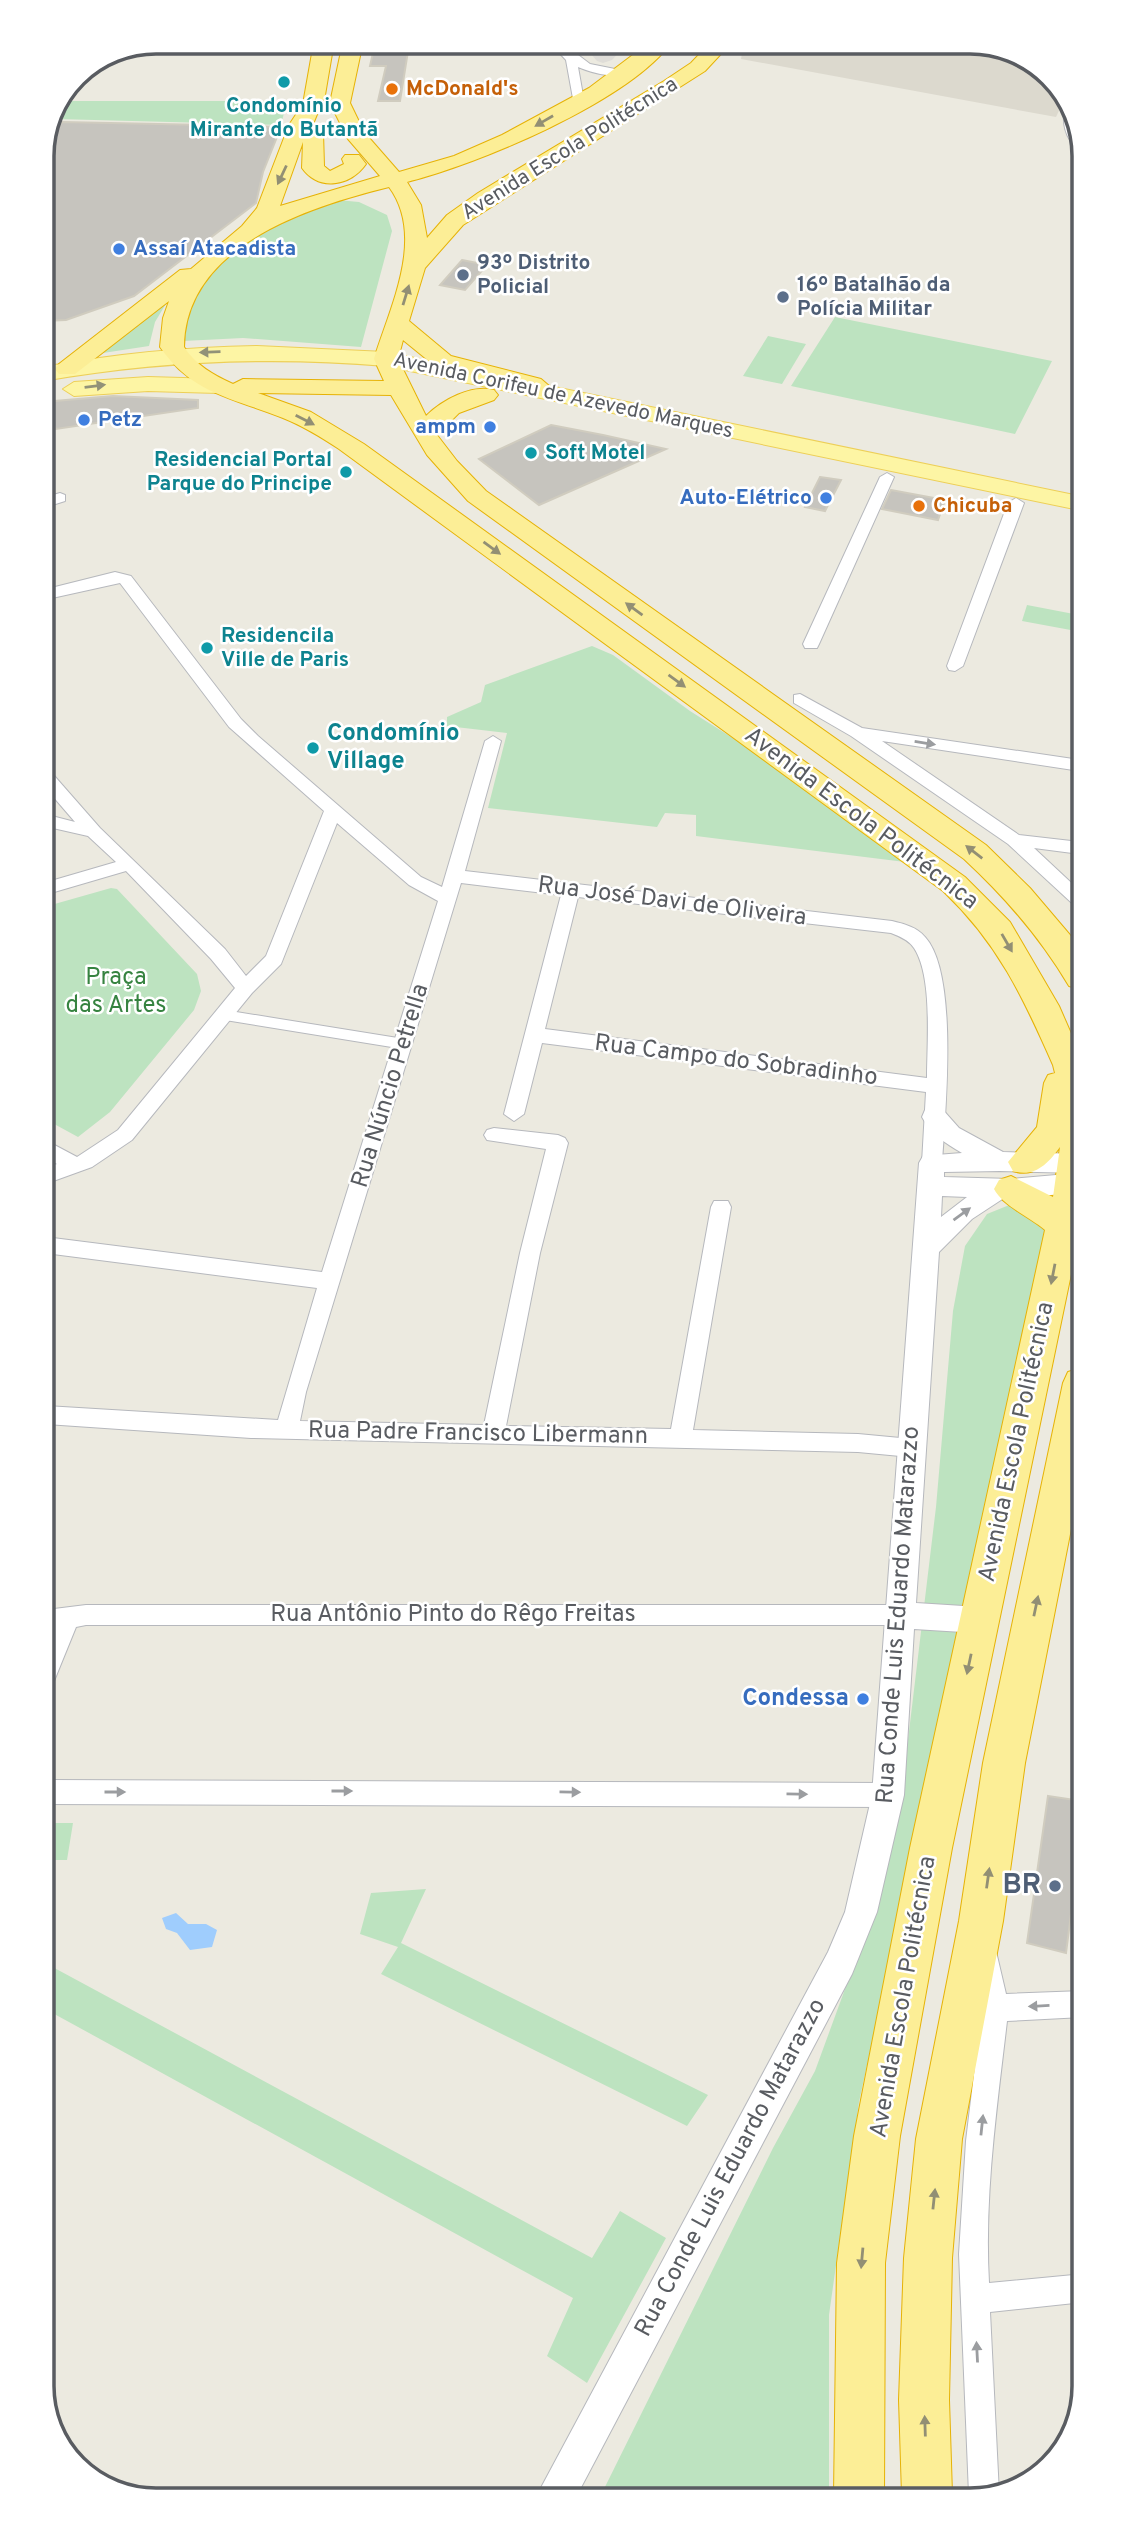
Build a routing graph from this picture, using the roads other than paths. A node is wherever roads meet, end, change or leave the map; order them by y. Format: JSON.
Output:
{"nodes":[{"id":1,"x":321,"y":54,"type":"edge"},
{"id":2,"x":350,"y":54,"type":"edge"},
{"id":3,"x":564,"y":54,"type":"edge"},
{"id":4,"x":647,"y":54,"type":"edge"},
{"id":5,"x":710,"y":54,"type":"edge"},
{"id":6,"x":570,"y":61,"type":"junction"},
{"id":7,"x":624,"y":72,"type":"junction"},
{"id":8,"x":578,"y":101,"type":"junction"},
{"id":9,"x":340,"y":103,"type":"junction"},
{"id":10,"x":299,"y":125,"type":"junction"},
{"id":11,"x":393,"y":180,"type":"junction"},
{"id":12,"x":338,"y":196,"type":"junction"},
{"id":13,"x":415,"y":221,"type":"junction"},
{"id":14,"x":255,"y":226,"type":"junction"},
{"id":15,"x":414,"y":266,"type":"junction"},
{"id":16,"x":397,"y":323,"type":"junction"},
{"id":17,"x":175,"y":353,"type":"junction"},
{"id":18,"x":386,"y":359,"type":"junction"},
{"id":19,"x":67,"y":369,"type":"junction"},
{"id":20,"x":54,"y":372,"type":"edge"},
{"id":21,"x":282,"y":385,"type":"junction"},
{"id":22,"x":218,"y":386,"type":"junction"},
{"id":23,"x":399,"y":387,"type":"junction"},
{"id":24,"x":543,"y":391,"type":"junction"},
{"id":25,"x":54,"y":392,"type":"edge"},
{"id":26,"x":486,"y":395,"type":"junction"},
{"id":27,"x":425,"y":435,"type":"junction"},
{"id":28,"x":887,"y":477,"type":"junction"},
{"id":29,"x":60,"y":498,"type":"dead end"},
{"id":30,"x":54,"y":500,"type":"edge"},
{"id":31,"x":1072,"y":502,"type":"edge"},
{"id":32,"x":1016,"y":503,"type":"junction"},
{"id":33,"x":1072,"y":515,"type":"edge"},
{"id":34,"x":54,"y":593,"type":"edge"},
{"id":35,"x":811,"y":644,"type":"dead end"},
{"id":36,"x":955,"y":666,"type":"dead end"},
{"id":37,"x":800,"y":699,"type":"dead end"},
{"id":38,"x":857,"y":732,"type":"junction"},
{"id":39,"x":493,"y":741,"type":"dead end"},
{"id":40,"x":1072,"y":765,"type":"edge"},
{"id":41,"x":54,"y":786,"type":"edge"},
{"id":42,"x":332,"y":810,"type":"junction"},
{"id":43,"x":54,"y":822,"type":"edge"},
{"id":44,"x":94,"y":832,"type":"junction"},
{"id":45,"x":1014,"y":840,"type":"junction"},
{"id":46,"x":1072,"y":847,"type":"edge"},
{"id":47,"x":130,"y":864,"type":"junction"},
{"id":48,"x":452,"y":876,"type":"junction"},
{"id":49,"x":54,"y":886,"type":"edge"},
{"id":50,"x":571,"y":890,"type":"junction"},
{"id":51,"x":1072,"y":894,"type":"edge"},
{"id":52,"x":448,"y":898,"type":"junction"},
{"id":53,"x":892,"y":927,"type":"joint"},
{"id":54,"x":1072,"y":962,"type":"edge"},
{"id":55,"x":245,"y":988,"type":"junction"},
{"id":56,"x":224,"y":1015,"type":"junction"},
{"id":57,"x":536,"y":1035,"type":"junction"},
{"id":58,"x":404,"y":1044,"type":"junction"},
{"id":59,"x":1063,"y":1051,"type":"junction"},
{"id":60,"x":1072,"y":1082,"type":"edge"},
{"id":61,"x":935,"y":1086,"type":"junction"},
{"id":62,"x":514,"y":1114,"type":"dead end"},
{"id":63,"x":934,"y":1117,"type":"junction"},
{"id":64,"x":494,"y":1135,"type":"dead end"},
{"id":65,"x":54,"y":1152,"type":"edge"},
{"id":66,"x":75,"y":1165,"type":"junction"},
{"id":67,"x":54,"y":1173,"type":"edge"},
{"id":68,"x":1072,"y":1173,"type":"edge"},
{"id":69,"x":931,"y":1175,"type":"junction"},
{"id":70,"x":1009,"y":1175,"type":"junction"},
{"id":71,"x":1072,"y":1194,"type":"edge"},
{"id":72,"x":721,"y":1208,"type":"dead end"},
{"id":73,"x":1063,"y":1225,"type":"junction"},
{"id":74,"x":929,"y":1245,"type":"junction"},
{"id":75,"x":54,"y":1246,"type":"edge"},
{"id":76,"x":331,"y":1281,"type":"junction"},
{"id":77,"x":54,"y":1416,"type":"edge"},
{"id":78,"x":76,"y":1419,"type":"junction"},
{"id":79,"x":54,"y":1425,"type":"edge"},
{"id":80,"x":1072,"y":1427,"type":"edge"},
{"id":81,"x":287,"y":1430,"type":"junction"},
{"id":82,"x":493,"y":1435,"type":"junction"},
{"id":83,"x":680,"y":1439,"type":"junction"},
{"id":84,"x":911,"y":1448,"type":"junction"},
{"id":85,"x":898,"y":1615,"type":"junction"},
{"id":86,"x":57,"y":1619,"type":"edge"},
{"id":87,"x":979,"y":1620,"type":"junction"},
{"id":88,"x":1018,"y":1692,"type":"junction"},
{"id":89,"x":54,"y":1792,"type":"edge"},
{"id":90,"x":888,"y":1795,"type":"junction"},
{"id":91,"x":981,"y":1921,"type":"junction"},
{"id":92,"x":1072,"y":2004,"type":"edge"},
{"id":93,"x":995,"y":2008,"type":"junction"},
{"id":94,"x":1072,"y":2289,"type":"edge"},
{"id":95,"x":974,"y":2299,"type":"junction"},
{"id":96,"x":984,"y":2487,"type":"edge"},
{"id":97,"x":560,"y":2488,"type":"edge"},
{"id":98,"x":859,"y":2488,"type":"edge"},
{"id":99,"x":927,"y":2488,"type":"edge"}],
"edges":[{"from":1,"to":10,"type":"highway"},
{"from":2,"to":9,"type":"highway"},
{"from":3,"to":6,"type":"street"},
{"from":4,"to":7,"type":"highway","name":"Avenida Escola Politécnica"},
{"from":5,"to":15,"type":"highway","name":"Avenida Escola Politécnica"},
{"from":6,"to":7,"type":"street"},
{"from":6,"to":8,"type":"street"},
{"from":7,"to":8,"type":"highway","name":"Avenida Escola Politécnica"},
{"from":8,"to":11,"type":"highway","name":"Avenida Escola Politécnica","one_way":true},
{"from":9,"to":10,"type":"highway"},
{"from":9,"to":11,"type":"highway"},
{"from":10,"to":14,"type":"highway","one_way":true},
{"from":11,"to":12,"type":"highway","name":"Avenida Escola Politécnica"},
{"from":11,"to":13,"type":"highway"},
{"from":12,"to":13,"type":"highway"},
{"from":12,"to":14,"type":"highway","name":"Avenida Escola Politécnica"},
{"from":13,"to":15,"type":"highway"},
{"from":14,"to":17,"type":"highway","name":"Avenida Escola Politécnica"},
{"from":14,"to":19,"type":"highway"},
{"from":16,"to":15,"type":"highway","name":"Avenida Escola Politécnica","one_way":true},
{"from":16,"to":18,"type":"highway","name":"Avenida Escola Politécnica"},
{"from":16,"to":24,"type":"highway"},
{"from":18,"to":17,"type":"main road","name":"Avenida Corifeu de Azevedo Marques","one_way":true},
{"from":17,"to":19,"type":"main road","name":"Avenida Corifeu de Azevedo Marques"},
{"from":17,"to":22,"type":"highway","name":"Avenida Escola Politécnica"},
{"from":18,"to":21,"type":"highway"},
{"from":18,"to":23,"type":"highway","name":"Avenida Escola Politécnica"},
{"from":18,"to":24,"type":"main road","name":"Avenida Corifeu de Azevedo Marques"},
{"from":19,"to":20,"type":"main road","name":"Avenida Corifeu de Azevedo Marques"},
{"from":21,"to":22,"type":"highway","name":"Avenida Corifeu de Azevedo Marques"},
{"from":21,"to":23,"type":"highway","name":"Avenida Corifeu de Azevedo Marques"},
{"from":25,"to":22,"type":"main road","name":"Avenida Corifeu de Azevedo Marques","one_way":true},
{"from":22,"to":59,"type":"highway","name":"Avenida Escola Politécnica","one_way":true},
{"from":23,"to":26,"type":"main road","name":"Avenida Corifeu de Azevedo Marques"},
{"from":23,"to":27,"type":"highway","name":"Avenida Escola Politécnica"},
{"from":24,"to":31,"type":"main road","name":"Avenida Corifeu de Azevedo Marques"},
{"from":26,"to":27,"type":"highway"},
{"from":26,"to":28,"type":"main road","name":"Avenida Corifeu de Azevedo Marques"},
{"from":54,"to":27,"type":"highway","name":"Avenida Escola Politécnica","one_way":true},
{"from":28,"to":32,"type":"main road","name":"Avenida Corifeu de Azevedo Marques"},
{"from":28,"to":35,"type":"street"},
{"from":29,"to":30,"type":"street"},
{"from":32,"to":33,"type":"main road","name":"Avenida Corifeu de Azevedo Marques"},
{"from":32,"to":36,"type":"street"},
{"from":34,"to":42,"type":"street"},
{"from":37,"to":38,"type":"street"},
{"from":38,"to":40,"type":"street","one_way":true},
{"from":38,"to":45,"type":"street"},
{"from":39,"to":48,"type":"street","name":"Rua Núncio Petrella"},
{"from":41,"to":44,"type":"street"},
{"from":42,"to":52,"type":"street"},
{"from":42,"to":55,"type":"street"},
{"from":43,"to":44,"type":"street"},
{"from":44,"to":47,"type":"street"},
{"from":45,"to":46,"type":"street"},
{"from":45,"to":51,"type":"street"},
{"from":47,"to":49,"type":"street"},
{"from":47,"to":55,"type":"street"},
{"from":48,"to":50,"type":"street","name":"Rua José Davi de Oliveira"},
{"from":48,"to":52,"type":"street","name":"Rua Núncio Petrella"},
{"from":50,"to":53,"type":"street","name":"Rua José Davi de Oliveira"},
{"from":50,"to":57,"type":"street"},
{"from":52,"to":58,"type":"street","name":"Rua Núncio Petrella"},
{"from":53,"to":61,"type":"street","name":"Rua Conde Luis Eduardo Matarazzo"},
{"from":55,"to":56,"type":"street"},
{"from":56,"to":58,"type":"street"},
{"from":56,"to":66,"type":"street"},
{"from":57,"to":61,"type":"street","name":"Rua Campo do Sobradinho"},
{"from":57,"to":62,"type":"street"},
{"from":58,"to":76,"type":"street","name":"Rua Núncio Petrella"},
{"from":59,"to":60,"type":"highway","name":"Avenida Escola Politécnica"},
{"from":59,"to":70,"type":"highway"},
{"from":61,"to":63,"type":"street","name":"Rua Conde Luis Eduardo Matarazzo"},
{"from":63,"to":69,"type":"street","name":"Rua Conde Luis Eduardo Matarazzo"},
{"from":63,"to":70,"type":"street"},
{"from":64,"to":82,"type":"street"},
{"from":65,"to":66,"type":"street"},
{"from":66,"to":67,"type":"street"},
{"from":68,"to":70,"type":"street"},
{"from":69,"to":70,"type":"street"},
{"from":69,"to":74,"type":"street","name":"Rua Conde Luis Eduardo Matarazzo"},
{"from":70,"to":73,"type":"highway"},
{"from":74,"to":70,"type":"street","one_way":true},
{"from":71,"to":73,"type":"highway","name":"Avenida Escola Politécnica"},
{"from":72,"to":83,"type":"street"},
{"from":73,"to":87,"type":"highway","name":"Avenida Escola Politécnica","one_way":true},
{"from":74,"to":84,"type":"street","name":"Rua Conde Luis Eduardo Matarazzo"},
{"from":75,"to":76,"type":"street"},
{"from":76,"to":81,"type":"street","name":"Rua Núncio Petrella"},
{"from":77,"to":78,"type":"street","name":"Rua Padre Francisco Libermann"},
{"from":78,"to":79,"type":"street"},
{"from":78,"to":81,"type":"street","name":"Rua Padre Francisco Libermann"},
{"from":88,"to":80,"type":"highway","name":"Avenida Escola Politécnica","one_way":true},
{"from":81,"to":82,"type":"street","name":"Rua Padre Francisco Libermann"},
{"from":82,"to":83,"type":"street","name":"Rua Padre Francisco Libermann"},
{"from":83,"to":84,"type":"street","name":"Rua Padre Francisco Libermann"},
{"from":84,"to":85,"type":"street","name":"Rua Conde Luis Eduardo Matarazzo"},
{"from":85,"to":86,"type":"street","name":"Rua Antônio Pinto do Rêgo Freitas"},
{"from":85,"to":87,"type":"street"},
{"from":85,"to":90,"type":"street","name":"Rua Conde Luis Eduardo Matarazzo"},
{"from":87,"to":88,"type":"highway"},
{"from":87,"to":98,"type":"highway","name":"Avenida Escola Politécnica","one_way":true},
{"from":91,"to":88,"type":"highway","name":"Avenida Escola Politécnica","one_way":true},
{"from":89,"to":90,"type":"street","one_way":true},
{"from":90,"to":97,"type":"street","name":"Rua Conde Luis Eduardo Matarazzo"},
{"from":91,"to":93,"type":"street","name":"Avenida Escola Politécnica"},
{"from":99,"to":91,"type":"highway","name":"Avenida Escola Politécnica","one_way":true},
{"from":92,"to":93,"type":"street","one_way":true},
{"from":95,"to":93,"type":"street","name":"Avenida Escola Politécnica","one_way":true},
{"from":94,"to":95,"type":"street"},
{"from":96,"to":95,"type":"street","name":"Avenida Escola Politécnica","one_way":true}]}
